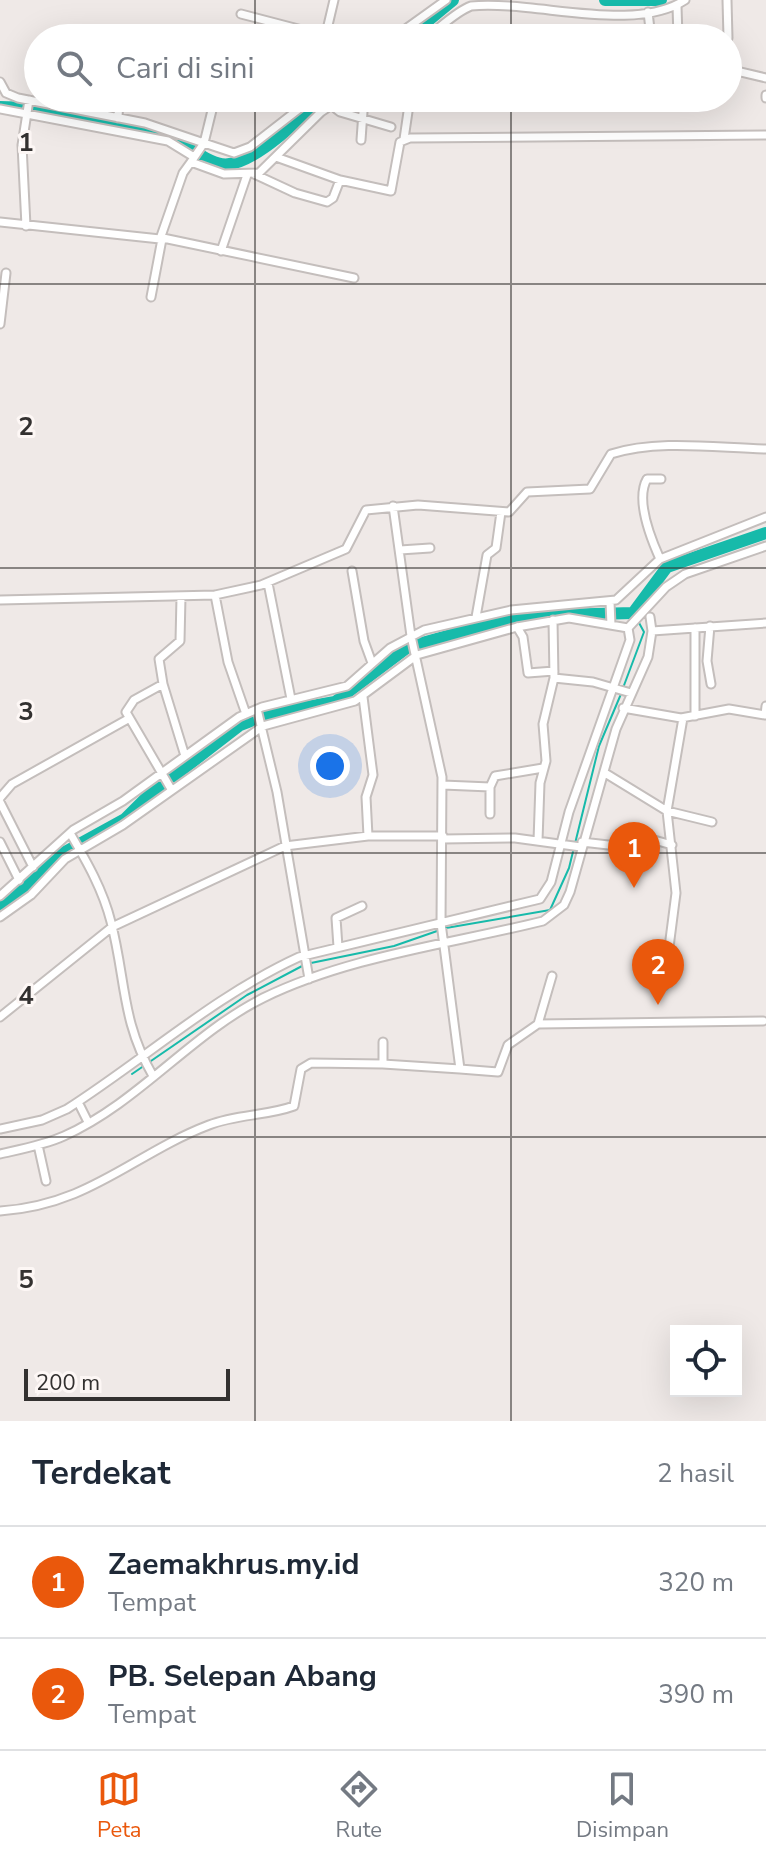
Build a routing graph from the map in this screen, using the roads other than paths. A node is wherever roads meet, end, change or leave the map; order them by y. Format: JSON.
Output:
{"nodes":[{"id":1,"x":334,"y":0,"type":"edge"},
{"id":2,"x":446,"y":0,"type":"edge"},
{"id":3,"x":685,"y":0,"type":"edge"},
{"id":4,"x":727,"y":0,"type":"edge"},
{"id":5,"x":555,"y":1,"type":"edge"},
{"id":6,"x":677,"y":6,"type":"junction"},
{"id":7,"x":648,"y":12,"type":"junction"},
{"id":8,"x":241,"y":14,"type":"dead end"},
{"id":9,"x":278,"y":24,"type":"edge"},
{"id":10,"x":328,"y":24,"type":"edge"},
{"id":11,"x":413,"y":24,"type":"edge"},
{"id":12,"x":446,"y":24,"type":"edge"},
{"id":13,"x":649,"y":24,"type":"edge"},
{"id":14,"x":678,"y":24,"type":"edge"},
{"id":15,"x":728,"y":24,"type":"edge"},
{"id":16,"x":742,"y":72,"type":"edge"},
{"id":17,"x":766,"y":78,"type":"edge"},
{"id":18,"x":0,"y":82,"type":"edge"},
{"id":19,"x":5,"y":95,"type":"edge"},
{"id":20,"x":24,"y":105,"type":"edge"},
{"id":21,"x":24,"y":107,"type":"edge"},
{"id":22,"x":0,"y":109,"type":"edge"},
{"id":23,"x":27,"y":112,"type":"edge"},
{"id":24,"x":49,"y":112,"type":"edge"},
{"id":25,"x":69,"y":112,"type":"edge"},
{"id":26,"x":118,"y":112,"type":"edge"},
{"id":27,"x":211,"y":112,"type":"edge"},
{"id":28,"x":308,"y":112,"type":"edge"},
{"id":29,"x":313,"y":112,"type":"edge"},
{"id":30,"x":346,"y":112,"type":"edge"},
{"id":31,"x":364,"y":112,"type":"edge"},
{"id":32,"x":408,"y":112,"type":"edge"},
{"id":33,"x":118,"y":118,"type":"junction"},
{"id":34,"x":364,"y":120,"type":"junction"},
{"id":35,"x":391,"y":127,"type":"dead end"},
{"id":36,"x":766,"y":135,"type":"edge"},
{"id":37,"x":404,"y":139,"type":"junction"},
{"id":38,"x":361,"y":140,"type":"dead end"},
{"id":39,"x":203,"y":145,"type":"junction"},
{"id":40,"x":276,"y":157,"type":"junction"},
{"id":41,"x":193,"y":158,"type":"junction"},
{"id":42,"x":250,"y":175,"type":"junction"},
{"id":43,"x":340,"y":180,"type":"junction"},
{"id":44,"x":0,"y":222,"type":"edge"},
{"id":45,"x":26,"y":226,"type":"junction"},
{"id":46,"x":163,"y":238,"type":"junction"},
{"id":47,"x":221,"y":251,"type":"junction"},
{"id":48,"x":6,"y":273,"type":"dead end"},
{"id":49,"x":354,"y":278,"type":"dead end"},
{"id":50,"x":151,"y":297,"type":"dead end"},
{"id":51,"x":0,"y":324,"type":"edge"},
{"id":52,"x":766,"y":449,"type":"edge"},
{"id":53,"x":661,"y":479,"type":"dead end"},
{"id":54,"x":393,"y":506,"type":"junction"},
{"id":55,"x":501,"y":512,"type":"junction"},
{"id":56,"x":766,"y":517,"type":"edge"},
{"id":57,"x":766,"y":546,"type":"edge"},
{"id":58,"x":430,"y":548,"type":"dead end"},
{"id":59,"x":400,"y":550,"type":"junction"},
{"id":60,"x":660,"y":559,"type":"junction"},
{"id":61,"x":352,"y":571,"type":"dead end"},
{"id":62,"x":268,"y":583,"type":"junction"},
{"id":63,"x":215,"y":595,"type":"junction"},
{"id":64,"x":181,"y":597,"type":"junction"},
{"id":65,"x":0,"y":600,"type":"edge"},
{"id":66,"x":610,"y":605,"type":"junction"},
{"id":67,"x":476,"y":617,"type":"junction"},
{"id":68,"x":650,"y":617,"type":"dead end"},
{"id":69,"x":553,"y":620,"type":"junction"},
{"id":70,"x":611,"y":623,"type":"junction"},
{"id":71,"x":766,"y":623,"type":"edge"},
{"id":72,"x":710,"y":626,"type":"junction"},
{"id":73,"x":517,"y":627,"type":"junction"},
{"id":74,"x":629,"y":627,"type":"junction"},
{"id":75,"x":695,"y":628,"type":"junction"},
{"id":76,"x":652,"y":631,"type":"junction"},
{"id":77,"x":412,"y":638,"type":"junction"},
{"id":78,"x":416,"y":654,"type":"junction"},
{"id":79,"x":372,"y":663,"type":"junction"},
{"id":80,"x":554,"y":674,"type":"junction"},
{"id":81,"x":163,"y":684,"type":"junction"},
{"id":82,"x":711,"y":684,"type":"dead end"},
{"id":83,"x":613,"y":686,"type":"junction"},
{"id":84,"x":629,"y":692,"type":"junction"},
{"id":85,"x":363,"y":697,"type":"junction"},
{"id":86,"x":291,"y":699,"type":"junction"},
{"id":87,"x":766,"y":706,"type":"edge"},
{"id":88,"x":623,"y":708,"type":"junction"},
{"id":89,"x":258,"y":710,"type":"junction"},
{"id":90,"x":246,"y":714,"type":"junction"},
{"id":91,"x":765,"y":715,"type":"edge"},
{"id":92,"x":695,"y":716,"type":"junction"},
{"id":93,"x":683,"y":718,"type":"junction"},
{"id":94,"x":128,"y":719,"type":"junction"},
{"id":95,"x":262,"y":724,"type":"junction"},
{"id":96,"x":185,"y":756,"type":"junction"},
{"id":97,"x":543,"y":768,"type":"junction"},
{"id":98,"x":161,"y":773,"type":"junction"},
{"id":99,"x":605,"y":773,"type":"junction"},
{"id":100,"x":443,"y":785,"type":"junction"},
{"id":101,"x":170,"y":787,"type":"junction"},
{"id":102,"x":490,"y":787,"type":"junction"},
{"id":103,"x":0,"y":800,"type":"edge"},
{"id":104,"x":667,"y":811,"type":"junction"},
{"id":105,"x":490,"y":814,"type":"dead end"},
{"id":106,"x":712,"y":822,"type":"dead end"},
{"id":107,"x":71,"y":835,"type":"junction"},
{"id":108,"x":368,"y":836,"type":"junction"},
{"id":109,"x":443,"y":837,"type":"junction"},
{"id":110,"x":538,"y":841,"type":"junction"},
{"id":111,"x":0,"y":842,"type":"edge"},
{"id":112,"x":561,"y":844,"type":"junction"},
{"id":113,"x":580,"y":845,"type":"junction"},
{"id":114,"x":672,"y":845,"type":"junction"},
{"id":115,"x":285,"y":846,"type":"junction"},
{"id":116,"x":80,"y":849,"type":"junction"},
{"id":117,"x":33,"y":867,"type":"junction"},
{"id":118,"x":19,"y":880,"type":"junction"},
{"id":119,"x":0,"y":896,"type":"edge"},
{"id":120,"x":362,"y":906,"type":"dead end"},
{"id":121,"x":0,"y":917,"type":"edge"},
{"id":122,"x":441,"y":924,"type":"junction"},
{"id":123,"x":112,"y":927,"type":"junction"},
{"id":124,"x":444,"y":942,"type":"junction"},
{"id":125,"x":338,"y":947,"type":"junction"},
{"id":126,"x":305,"y":957,"type":"junction"},
{"id":127,"x":552,"y":976,"type":"dead end"},
{"id":128,"x":308,"y":977,"type":"junction"},
{"id":129,"x":664,"y":986,"type":"dead end"},
{"id":130,"x":0,"y":1017,"type":"edge"},
{"id":131,"x":763,"y":1021,"type":"dead end"},
{"id":132,"x":538,"y":1024,"type":"junction"},
{"id":133,"x":383,"y":1042,"type":"dead end"},
{"id":134,"x":142,"y":1057,"type":"junction"},
{"id":135,"x":383,"y":1064,"type":"junction"},
{"id":136,"x":460,"y":1069,"type":"junction"},
{"id":137,"x":151,"y":1073,"type":"junction"},
{"id":138,"x":78,"y":1102,"type":"junction"},
{"id":139,"x":88,"y":1122,"type":"junction"},
{"id":140,"x":0,"y":1129,"type":"edge"},
{"id":141,"x":38,"y":1145,"type":"junction"},
{"id":142,"x":0,"y":1154,"type":"edge"},
{"id":143,"x":46,"y":1181,"type":"dead end"},
{"id":144,"x":0,"y":1211,"type":"edge"}],
"edges":[{"from":1,"to":10,"type":"street"},
{"from":2,"to":11,"type":"street"},
{"from":3,"to":6,"type":"street"},
{"from":4,"to":15,"type":"street"},
{"from":5,"to":7,"type":"street"},
{"from":5,"to":12,"type":"street"},
{"from":6,"to":7,"type":"street"},
{"from":6,"to":14,"type":"street"},
{"from":7,"to":13,"type":"street"},
{"from":8,"to":9,"type":"street"},
{"from":16,"to":17,"type":"street"},
{"from":18,"to":19,"type":"street"},
{"from":19,"to":20,"type":"street"},
{"from":21,"to":22,"type":"street"},
{"from":23,"to":45,"type":"street"},
{"from":24,"to":41,"type":"street"},
{"from":25,"to":33,"type":"street"},
{"from":26,"to":33,"type":"street"},
{"from":27,"to":39,"type":"street"},
{"from":28,"to":39,"type":"street"},
{"from":29,"to":40,"type":"street"},
{"from":30,"to":34,"type":"street"},
{"from":31,"to":34,"type":"street"},
{"from":32,"to":37,"type":"street"},
{"from":33,"to":39,"type":"street"},
{"from":34,"to":35,"type":"street"},
{"from":34,"to":38,"type":"street"},
{"from":36,"to":37,"type":"street"},
{"from":37,"to":43,"type":"street"},
{"from":39,"to":41,"type":"street"},
{"from":40,"to":42,"type":"street"},
{"from":40,"to":43,"type":"street"},
{"from":41,"to":42,"type":"street"},
{"from":41,"to":46,"type":"street"},
{"from":42,"to":43,"type":"street"},
{"from":42,"to":47,"type":"street"},
{"from":44,"to":45,"type":"street"},
{"from":45,"to":46,"type":"street"},
{"from":46,"to":47,"type":"street"},
{"from":46,"to":50,"type":"street"},
{"from":47,"to":49,"type":"street"},
{"from":48,"to":51,"type":"street"},
{"from":52,"to":55,"type":"street"},
{"from":53,"to":60,"type":"street"},
{"from":54,"to":55,"type":"street"},
{"from":54,"to":59,"type":"street"},
{"from":54,"to":62,"type":"street"},
{"from":55,"to":67,"type":"street"},
{"from":56,"to":60,"type":"street"},
{"from":57,"to":74,"type":"street"},
{"from":58,"to":59,"type":"street"},
{"from":59,"to":77,"type":"street"},
{"from":60,"to":66,"type":"street"},
{"from":61,"to":79,"type":"street"},
{"from":62,"to":63,"type":"street"},
{"from":62,"to":86,"type":"street"},
{"from":63,"to":64,"type":"street"},
{"from":63,"to":90,"type":"street"},
{"from":64,"to":65,"type":"street"},
{"from":64,"to":81,"type":"street"},
{"from":66,"to":67,"type":"street"},
{"from":66,"to":70,"type":"street"},
{"from":67,"to":77,"type":"street"},
{"from":68,"to":76,"type":"street"},
{"from":69,"to":70,"type":"street"},
{"from":69,"to":73,"type":"street"},
{"from":69,"to":80,"type":"street"},
{"from":70,"to":74,"type":"street"},
{"from":71,"to":72,"type":"street"},
{"from":72,"to":75,"type":"street"},
{"from":72,"to":82,"type":"street"},
{"from":73,"to":78,"type":"street"},
{"from":73,"to":80,"type":"street"},
{"from":74,"to":83,"type":"street"},
{"from":75,"to":76,"type":"street"},
{"from":75,"to":92,"type":"street"},
{"from":76,"to":84,"type":"street"},
{"from":77,"to":78,"type":"street"},
{"from":77,"to":79,"type":"street"},
{"from":78,"to":85,"type":"street"},
{"from":78,"to":100,"type":"street"},
{"from":79,"to":86,"type":"street"},
{"from":80,"to":83,"type":"street"},
{"from":80,"to":97,"type":"street"},
{"from":81,"to":94,"type":"street"},
{"from":81,"to":96,"type":"street"},
{"from":83,"to":84,"type":"street"},
{"from":83,"to":112,"type":"street"},
{"from":84,"to":88,"type":"street"},
{"from":85,"to":95,"type":"street"},
{"from":85,"to":108,"type":"street"},
{"from":86,"to":89,"type":"street"},
{"from":87,"to":91,"type":"street"},
{"from":88,"to":93,"type":"street"},
{"from":88,"to":99,"type":"street"},
{"from":89,"to":90,"type":"street"},
{"from":89,"to":95,"type":"street"},
{"from":90,"to":96,"type":"street"},
{"from":91,"to":92,"type":"street"},
{"from":92,"to":93,"type":"street"},
{"from":93,"to":104,"type":"street"},
{"from":94,"to":98,"type":"street"},
{"from":94,"to":103,"type":"street"},
{"from":95,"to":101,"type":"street"},
{"from":95,"to":115,"type":"street"},
{"from":96,"to":98,"type":"street"},
{"from":97,"to":102,"type":"street"},
{"from":97,"to":110,"type":"street"},
{"from":98,"to":101,"type":"street"},
{"from":98,"to":107,"type":"street"},
{"from":99,"to":104,"type":"street"},
{"from":99,"to":113,"type":"street"},
{"from":100,"to":102,"type":"street"},
{"from":100,"to":109,"type":"street"},
{"from":101,"to":116,"type":"street"},
{"from":102,"to":105,"type":"street"},
{"from":103,"to":117,"type":"street"},
{"from":104,"to":106,"type":"street"},
{"from":104,"to":114,"type":"street"},
{"from":107,"to":116,"type":"street"},
{"from":107,"to":117,"type":"street"},
{"from":108,"to":109,"type":"street"},
{"from":108,"to":115,"type":"street"},
{"from":109,"to":110,"type":"street"},
{"from":109,"to":122,"type":"street"},
{"from":110,"to":112,"type":"street"},
{"from":111,"to":118,"type":"street"},
{"from":112,"to":113,"type":"street"},
{"from":112,"to":122,"type":"street"},
{"from":113,"to":114,"type":"street"},
{"from":113,"to":124,"type":"street"},
{"from":114,"to":129,"type":"street"},
{"from":115,"to":123,"type":"street"},
{"from":115,"to":126,"type":"street"},
{"from":116,"to":121,"type":"street"},
{"from":116,"to":123,"type":"street"},
{"from":117,"to":118,"type":"street"},
{"from":118,"to":119,"type":"street"},
{"from":120,"to":125,"type":"street"},
{"from":122,"to":124,"type":"street"},
{"from":122,"to":125,"type":"street"},
{"from":123,"to":130,"type":"street"},
{"from":123,"to":134,"type":"street"},
{"from":124,"to":128,"type":"street"},
{"from":124,"to":136,"type":"street"},
{"from":125,"to":126,"type":"street"},
{"from":126,"to":128,"type":"street"},
{"from":126,"to":134,"type":"street"},
{"from":127,"to":132,"type":"street"},
{"from":128,"to":137,"type":"street"},
{"from":131,"to":132,"type":"street"},
{"from":132,"to":136,"type":"street"},
{"from":133,"to":135,"type":"street"},
{"from":134,"to":137,"type":"street"},
{"from":134,"to":138,"type":"street"},
{"from":135,"to":136,"type":"street"},
{"from":135,"to":144,"type":"street"},
{"from":137,"to":139,"type":"street"},
{"from":138,"to":139,"type":"street"},
{"from":138,"to":140,"type":"street"},
{"from":139,"to":141,"type":"street"},
{"from":141,"to":142,"type":"street"},
{"from":141,"to":143,"type":"street"}]}
